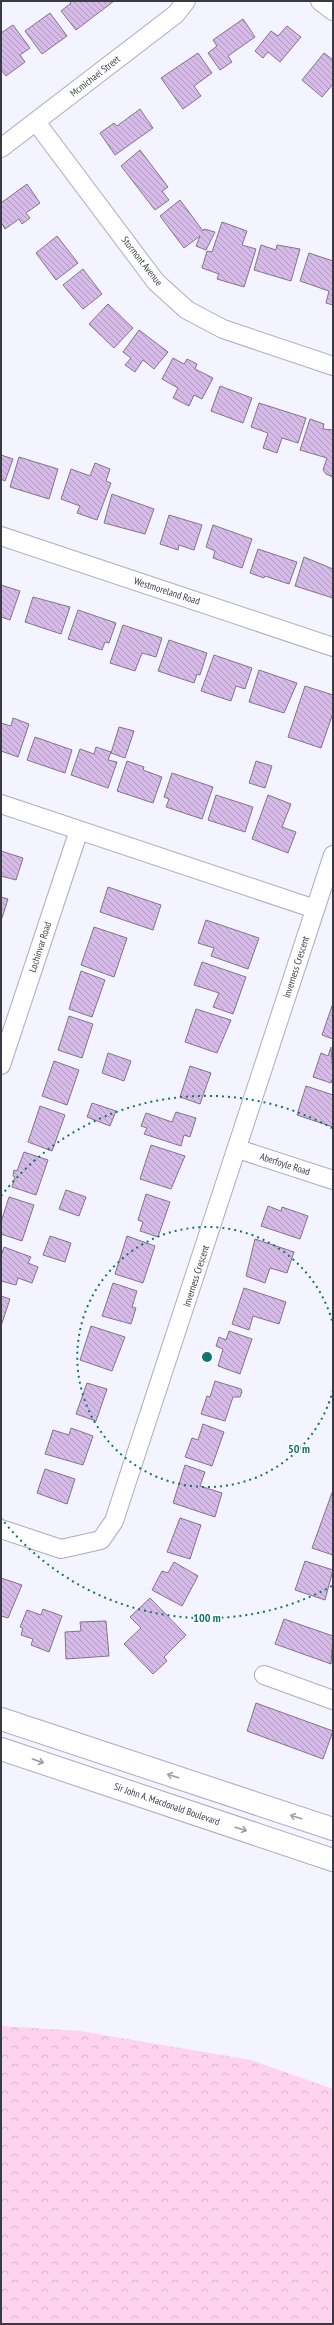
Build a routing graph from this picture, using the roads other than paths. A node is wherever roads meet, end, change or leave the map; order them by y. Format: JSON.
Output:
{"nodes":[{"id":1,"x":186,"y":1,"type":"edge"},
{"id":2,"x":320,"y":1,"type":"edge"},
{"id":3,"x":333,"y":11,"type":"edge"},
{"id":4,"x":36,"y":122,"type":"junction"},
{"id":5,"x":1,"y":148,"type":"edge"},
{"id":6,"x":333,"y":366,"type":"edge"},
{"id":7,"x":1,"y":536,"type":"edge"},
{"id":8,"x":333,"y":647,"type":"edge"},
{"id":9,"x":1,"y":804,"type":"edge"},
{"id":10,"x":79,"y":830,"type":"junction"},
{"id":11,"x":333,"y":855,"type":"edge"},
{"id":12,"x":315,"y":909,"type":"junction"},
{"id":13,"x":1,"y":1065,"type":"edge"},
{"id":14,"x":238,"y":1149,"type":"junction"},
{"id":15,"x":333,"y":1180,"type":"edge"},
{"id":16,"x":1,"y":1530,"type":"edge"},
{"id":17,"x":264,"y":1675,"type":"dead end"},
{"id":18,"x":332,"y":1697,"type":"edge"},
{"id":19,"x":1,"y":1719,"type":"edge"},
{"id":20,"x":1,"y":1748,"type":"edge"},
{"id":21,"x":333,"y":1829,"type":"edge"},
{"id":22,"x":333,"y":1860,"type":"edge"}],
"edges":[{"from":1,"to":4,"type":"street","name":"Mcmichael Street"},
{"from":2,"to":3,"type":"street"},
{"from":4,"to":5,"type":"street","name":"Mcmichael Street"},
{"from":4,"to":6,"type":"street","name":"Stormont Avenue"},
{"from":7,"to":8,"type":"street","name":"Westmoreland Road"},
{"from":9,"to":10,"type":"street"},
{"from":10,"to":12,"type":"street"},
{"from":10,"to":13,"type":"street","name":"Lochinvar Road"},
{"from":11,"to":12,"type":"street","name":"Inverness Crescent"},
{"from":12,"to":14,"type":"street","name":"Inverness Crescent"},
{"from":14,"to":15,"type":"street","name":"Aberfoyle Road"},
{"from":14,"to":16,"type":"street","name":"Inverness Crescent"},
{"from":17,"to":18,"type":"street"},
{"from":21,"to":19,"type":"main road","one_way":true},
{"from":20,"to":22,"type":"main road","name":"Sir John A. Macdonald Boulevard","one_way":true}]}
